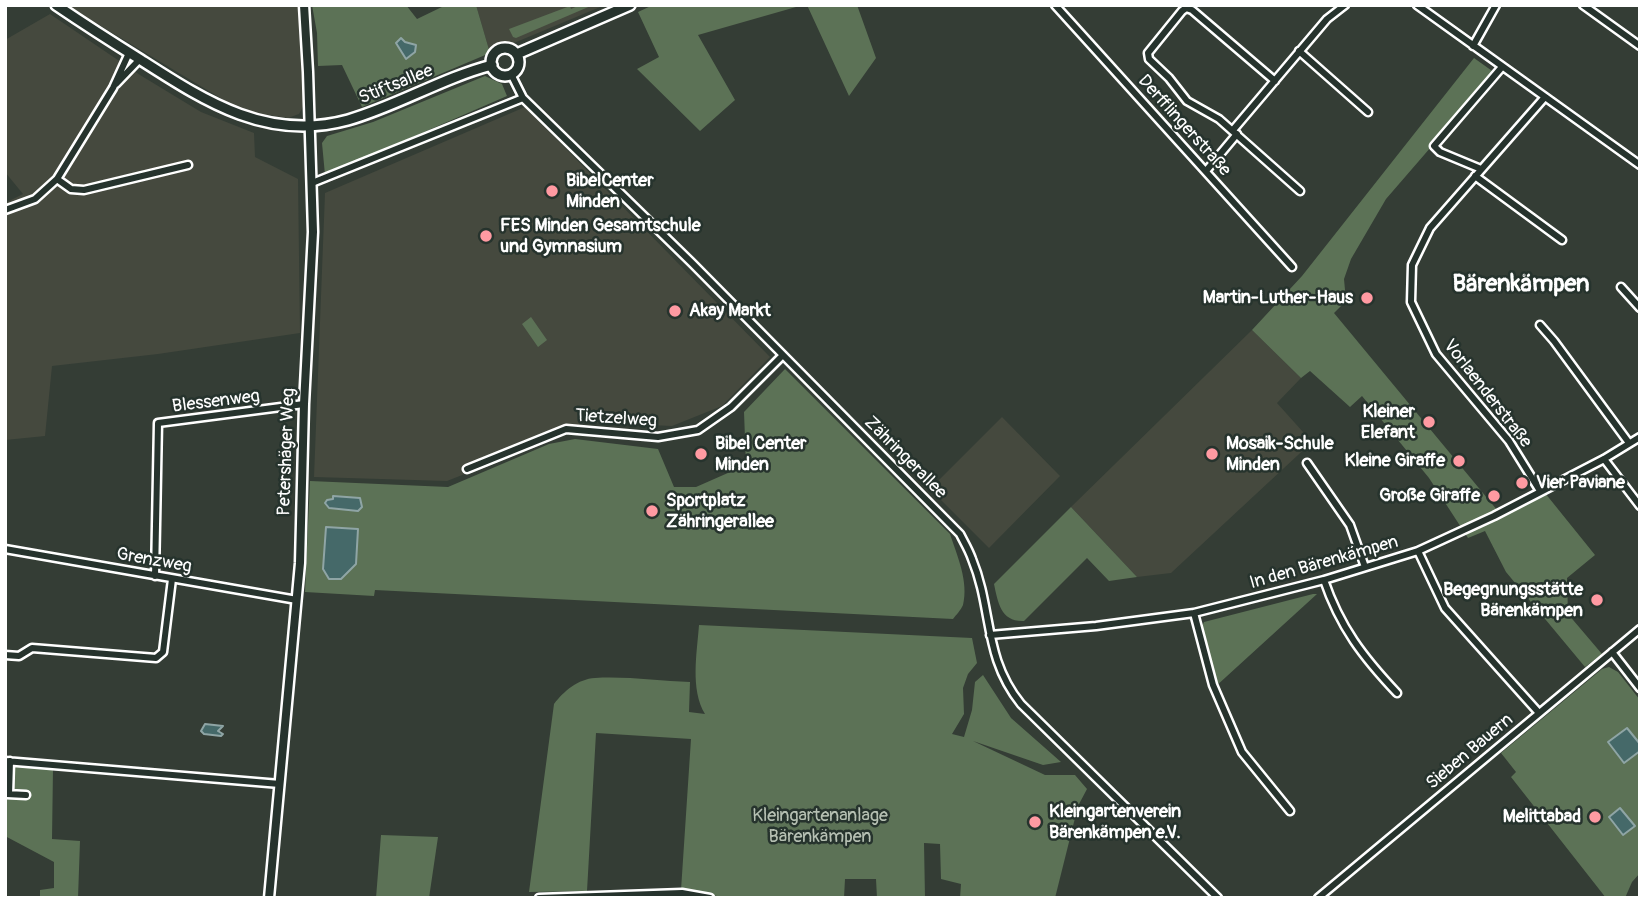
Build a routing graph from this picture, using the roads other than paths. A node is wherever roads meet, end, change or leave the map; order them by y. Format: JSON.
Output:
{"nodes":[{"id":1,"x":56,"y":5,"type":"edge"},
{"id":2,"x":304,"y":5,"type":"edge"},
{"id":3,"x":629,"y":5,"type":"edge"},
{"id":4,"x":1055,"y":5,"type":"edge"},
{"id":5,"x":1345,"y":5,"type":"edge"},
{"id":6,"x":1417,"y":5,"type":"edge"},
{"id":7,"x":1496,"y":5,"type":"edge"},
{"id":8,"x":1583,"y":5,"type":"edge"},
{"id":9,"x":1473,"y":46,"type":"junction"},
{"id":10,"x":1640,"y":46,"type":"edge"},
{"id":11,"x":1299,"y":51,"type":"junction"},
{"id":12,"x":129,"y":53,"type":"junction"},
{"id":13,"x":517,"y":54,"type":"junction"},
{"id":14,"x":140,"y":60,"type":"junction"},
{"id":15,"x":492,"y":65,"type":"junction"},
{"id":16,"x":1502,"y":67,"type":"junction"},
{"id":17,"x":511,"y":74,"type":"junction"},
{"id":18,"x":1275,"y":81,"type":"junction"},
{"id":19,"x":113,"y":88,"type":"junction"},
{"id":20,"x":523,"y":97,"type":"junction"},
{"id":21,"x":1545,"y":97,"type":"junction"},
{"id":22,"x":1368,"y":112,"type":"dead end"},
{"id":23,"x":310,"y":126,"type":"junction"},
{"id":24,"x":1235,"y":132,"type":"junction"},
{"id":25,"x":187,"y":165,"type":"dead end"},
{"id":26,"x":1640,"y":165,"type":"edge"},
{"id":27,"x":1481,"y":169,"type":"junction"},
{"id":28,"x":1206,"y":171,"type":"junction"},
{"id":29,"x":1475,"y":176,"type":"junction"},
{"id":30,"x":57,"y":179,"type":"junction"},
{"id":31,"x":312,"y":183,"type":"junction"},
{"id":32,"x":1300,"y":191,"type":"dead end"},
{"id":33,"x":5,"y":210,"type":"edge"},
{"id":34,"x":1562,"y":240,"type":"dead end"},
{"id":35,"x":1292,"y":267,"type":"dead end"},
{"id":36,"x":1621,"y":287,"type":"dead end"},
{"id":37,"x":1640,"y":308,"type":"edge"},
{"id":38,"x":1540,"y":325,"type":"dead end"},
{"id":39,"x":783,"y":355,"type":"junction"},
{"id":40,"x":304,"y":404,"type":"junction"},
{"id":41,"x":1640,"y":436,"type":"edge"},
{"id":42,"x":1629,"y":443,"type":"junction"},
{"id":43,"x":1604,"y":458,"type":"junction"},
{"id":44,"x":1307,"y":463,"type":"dead end"},
{"id":45,"x":467,"y":469,"type":"dead end"},
{"id":46,"x":1540,"y":491,"type":"junction"},
{"id":47,"x":1640,"y":506,"type":"edge"},
{"id":48,"x":5,"y":549,"type":"edge"},
{"id":49,"x":1418,"y":551,"type":"junction"},
{"id":50,"x":1365,"y":567,"type":"junction"},
{"id":51,"x":155,"y":576,"type":"junction"},
{"id":52,"x":172,"y":579,"type":"junction"},
{"id":53,"x":1324,"y":580,"type":"junction"},
{"id":54,"x":297,"y":600,"type":"junction"},
{"id":55,"x":1194,"y":613,"type":"junction"},
{"id":56,"x":1640,"y":629,"type":"edge"},
{"id":57,"x":990,"y":635,"type":"junction"},
{"id":58,"x":1612,"y":652,"type":"junction"},
{"id":59,"x":5,"y":655,"type":"edge"},
{"id":60,"x":1640,"y":688,"type":"edge"},
{"id":61,"x":1396,"y":693,"type":"dead end"},
{"id":62,"x":1539,"y":713,"type":"junction"},
{"id":63,"x":7,"y":761,"type":"edge"},
{"id":64,"x":280,"y":784,"type":"junction"},
{"id":65,"x":7,"y":794,"type":"edge"},
{"id":66,"x":26,"y":795,"type":"dead end"},
{"id":67,"x":1290,"y":811,"type":"dead end"},
{"id":68,"x":269,"y":898,"type":"edge"},
{"id":69,"x":539,"y":898,"type":"edge"},
{"id":70,"x":710,"y":898,"type":"edge"},
{"id":71,"x":1218,"y":898,"type":"edge"},
{"id":72,"x":1318,"y":898,"type":"edge"}],
"edges":[{"from":1,"to":12,"type":"main road","name":"Stiftsallee"},
{"from":2,"to":23,"type":"street","name":"Petershäger Weg"},
{"from":3,"to":13,"type":"main road"},
{"from":4,"to":28,"type":"street","name":"Derfflingerstraße"},
{"from":5,"to":11,"type":"street"},
{"from":6,"to":9,"type":"street"},
{"from":7,"to":9,"type":"street"},
{"from":8,"to":10,"type":"street"},
{"from":9,"to":16,"type":"street"},
{"from":11,"to":18,"type":"street"},
{"from":11,"to":22,"type":"street"},
{"from":12,"to":14,"type":"main road","name":"Stiftsallee"},
{"from":12,"to":19,"type":"street"},
{"from":13,"to":15,"type":"main road"},
{"from":13,"to":17,"type":"main road"},
{"from":14,"to":19,"type":"street"},
{"from":14,"to":23,"type":"main road","name":"Stiftsallee"},
{"from":15,"to":17,"type":"main road"},
{"from":15,"to":23,"type":"main road","name":"Stiftsallee"},
{"from":16,"to":21,"type":"street"},
{"from":16,"to":27,"type":"street"},
{"from":17,"to":20,"type":"street","name":"Zähringerallee"},
{"from":18,"to":24,"type":"street"},
{"from":18,"to":24,"type":"street"},
{"from":19,"to":30,"type":"street"},
{"from":20,"to":31,"type":"street"},
{"from":20,"to":39,"type":"street","name":"Zähringerallee"},
{"from":21,"to":26,"type":"street"},
{"from":21,"to":27,"type":"street","name":"Vorlaenderstraße"},
{"from":23,"to":31,"type":"street","name":"Petershäger Weg"},
{"from":24,"to":28,"type":"street"},
{"from":24,"to":32,"type":"street"},
{"from":25,"to":30,"type":"street"},
{"from":27,"to":29,"type":"street","name":"Vorlaenderstraße"},
{"from":28,"to":35,"type":"street","name":"Derfflingerstraße"},
{"from":29,"to":34,"type":"street"},
{"from":29,"to":46,"type":"street","name":"Vorlaenderstraße"},
{"from":30,"to":33,"type":"street"},
{"from":31,"to":40,"type":"street","name":"Petershäger Weg"},
{"from":36,"to":37,"type":"street"},
{"from":38,"to":42,"type":"street"},
{"from":39,"to":45,"type":"street","name":"Tietzelweg"},
{"from":39,"to":57,"type":"street","name":"Zähringerallee"},
{"from":40,"to":51,"type":"street","name":"Blessenweg"},
{"from":40,"to":54,"type":"street","name":"Petershäger Weg"},
{"from":41,"to":42,"type":"street","name":"In den Bärenkämpen"},
{"from":42,"to":43,"type":"street","name":"In den Bärenkämpen"},
{"from":43,"to":46,"type":"street","name":"In den Bärenkämpen"},
{"from":43,"to":47,"type":"street"},
{"from":44,"to":50,"type":"street"},
{"from":46,"to":49,"type":"street","name":"In den Bärenkämpen"},
{"from":48,"to":51,"type":"street","name":"Grenzweg"},
{"from":49,"to":50,"type":"street","name":"In den Bärenkämpen"},
{"from":49,"to":62,"type":"street"},
{"from":50,"to":53,"type":"street","name":"In den Bärenkämpen"},
{"from":51,"to":52,"type":"street","name":"Grenzweg"},
{"from":52,"to":54,"type":"street","name":"Grenzweg"},
{"from":52,"to":59,"type":"street"},
{"from":53,"to":55,"type":"street","name":"In den Bärenkämpen"},
{"from":53,"to":61,"type":"street"},
{"from":54,"to":64,"type":"street","name":"Petershäger Weg"},
{"from":55,"to":57,"type":"street","name":"In den Bärenkämpen"},
{"from":55,"to":67,"type":"street"},
{"from":56,"to":58,"type":"street","name":"Sieben Bauern"},
{"from":57,"to":71,"type":"street","name":"Zähringerallee"},
{"from":58,"to":60,"type":"street"},
{"from":58,"to":62,"type":"street","name":"Sieben Bauern"},
{"from":62,"to":72,"type":"street","name":"Sieben Bauern"},
{"from":63,"to":64,"type":"street"},
{"from":63,"to":65,"type":"street"},
{"from":64,"to":68,"type":"street","name":"Petershäger Weg"},
{"from":65,"to":66,"type":"street"},
{"from":69,"to":70,"type":"street"}]}
